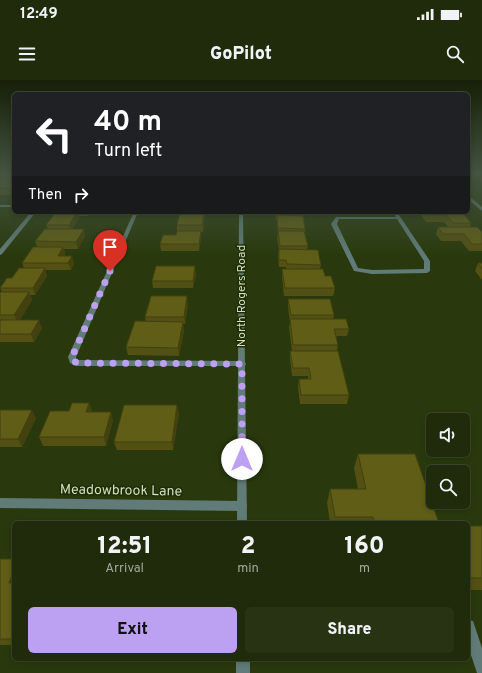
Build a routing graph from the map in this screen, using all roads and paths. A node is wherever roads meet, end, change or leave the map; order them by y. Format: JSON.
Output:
{"nodes":[{"id":1,"x":474,"y":202,"type":"edge"},
{"id":2,"x":0,"y":206,"type":"edge"},
{"id":3,"x":12,"y":206,"type":"edge"},
{"id":4,"x":482,"y":210,"type":"edge"},
{"id":5,"x":32,"y":214,"type":"edge"},
{"id":6,"x":135,"y":214,"type":"edge"},
{"id":7,"x":241,"y":214,"type":"edge"},
{"id":8,"x":396,"y":214,"type":"edge"},
{"id":9,"x":399,"y":218,"type":"junction"},
{"id":10,"x":0,"y":253,"type":"edge"},
{"id":11,"x":242,"y":364,"type":"junction"},
{"id":12,"x":0,"y":503,"type":"edge"},
{"id":13,"x":242,"y":506,"type":"junction"},
{"id":14,"x":242,"y":521,"type":"edge"},
{"id":15,"x":470,"y":632,"type":"edge"},
{"id":16,"x":243,"y":661,"type":"edge"},
{"id":17,"x":482,"y":668,"type":"edge"},
{"id":18,"x":243,"y":673,"type":"edge"}],
"edges":[{"from":1,"to":4,"type":"street"},
{"from":2,"to":3,"type":"street"},
{"from":5,"to":10,"type":"street"},
{"from":6,"to":11,"type":"street"},
{"from":7,"to":11,"type":"street","name":"North Rogers Road"},
{"from":8,"to":9,"type":"street"},
{"from":9,"to":9,"type":"street"},
{"from":11,"to":13,"type":"street","name":"North Rogers Road"},
{"from":12,"to":13,"type":"street","name":"Meadowbrook Lane"},
{"from":13,"to":14,"type":"street","name":"North Rogers Road"},
{"from":15,"to":17,"type":"street"},
{"from":16,"to":18,"type":"street"}]}
